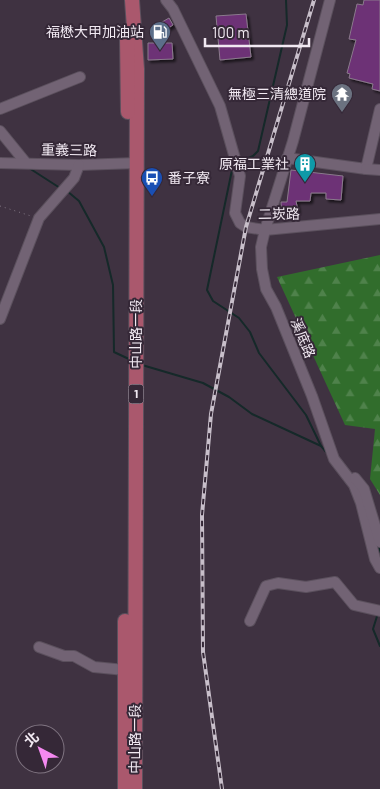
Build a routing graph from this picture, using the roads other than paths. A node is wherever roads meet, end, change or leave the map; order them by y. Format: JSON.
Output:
{"nodes":[{"id":1,"x":123,"y":0,"type":"edge"},
{"id":2,"x":132,"y":0,"type":"edge"},
{"id":3,"x":166,"y":0,"type":"edge"},
{"id":4,"x":330,"y":0,"type":"edge"},
{"id":5,"x":80,"y":78,"type":"dead end"},
{"id":6,"x":0,"y":109,"type":"edge"},
{"id":7,"x":380,"y":109,"type":"edge"},
{"id":8,"x":0,"y":131,"type":"edge"},
{"id":9,"x":287,"y":158,"type":"junction"},
{"id":10,"x":0,"y":163,"type":"edge"},
{"id":11,"x":26,"y":163,"type":"junction"},
{"id":12,"x":133,"y":163,"type":"junction"},
{"id":13,"x":79,"y":165,"type":"junction"},
{"id":14,"x":366,"y":169,"type":"junction"},
{"id":15,"x":380,"y":170,"type":"edge"},
{"id":16,"x":380,"y":219,"type":"edge"},
{"id":17,"x":265,"y":230,"type":"junction"},
{"id":18,"x":0,"y":319,"type":"edge"},
{"id":19,"x":333,"y":456,"type":"junction"},
{"id":20,"x":380,"y":542,"type":"edge"},
{"id":21,"x":380,"y":567,"type":"edge"},
{"id":22,"x":378,"y":611,"type":"edge"},
{"id":23,"x":250,"y":621,"type":"dead end"},
{"id":24,"x":130,"y":633,"type":"junction"},
{"id":25,"x":39,"y":648,"type":"dead end"},
{"id":26,"x":125,"y":670,"type":"junction"},
{"id":27,"x":125,"y":789,"type":"edge"},
{"id":28,"x":134,"y":789,"type":"edge"}],
"edges":[{"from":1,"to":12,"type":"main road","name":"中山路一段","number":"1"},
{"from":2,"to":12,"type":"main road","name":"中山路一段","number":"1"},
{"from":3,"to":17,"type":"street","name":"二崁路"},
{"from":4,"to":9,"type":"street","name":"溪底路"},
{"from":5,"to":6,"type":"street"},
{"from":7,"to":14,"type":"street"},
{"from":8,"to":11,"type":"street"},
{"from":9,"to":14,"type":"street"},
{"from":9,"to":17,"type":"street","name":"溪底路"},
{"from":10,"to":11,"type":"street","name":"重義三路"},
{"from":11,"to":13,"type":"street","name":"重義三路"},
{"from":12,"to":13,"type":"street","name":"重義三路"},
{"from":12,"to":24,"type":"main road","name":"中山路一段","number":"1"},
{"from":13,"to":18,"type":"street"},
{"from":14,"to":15,"type":"street"},
{"from":16,"to":17,"type":"street","name":"二崁路"},
{"from":17,"to":19,"type":"street","name":"溪底路"},
{"from":19,"to":20,"type":"street","name":"溪底路"},
{"from":19,"to":21,"type":"street","name":"溪底路"},
{"from":22,"to":23,"type":"street"},
{"from":24,"to":26,"type":"main road","name":"中山路一段","number":"1"},
{"from":24,"to":28,"type":"main road","name":"中山路一段","number":"1"},
{"from":25,"to":26,"type":"street"},
{"from":26,"to":27,"type":"main road","name":"中山路一段","number":"1"}]}
